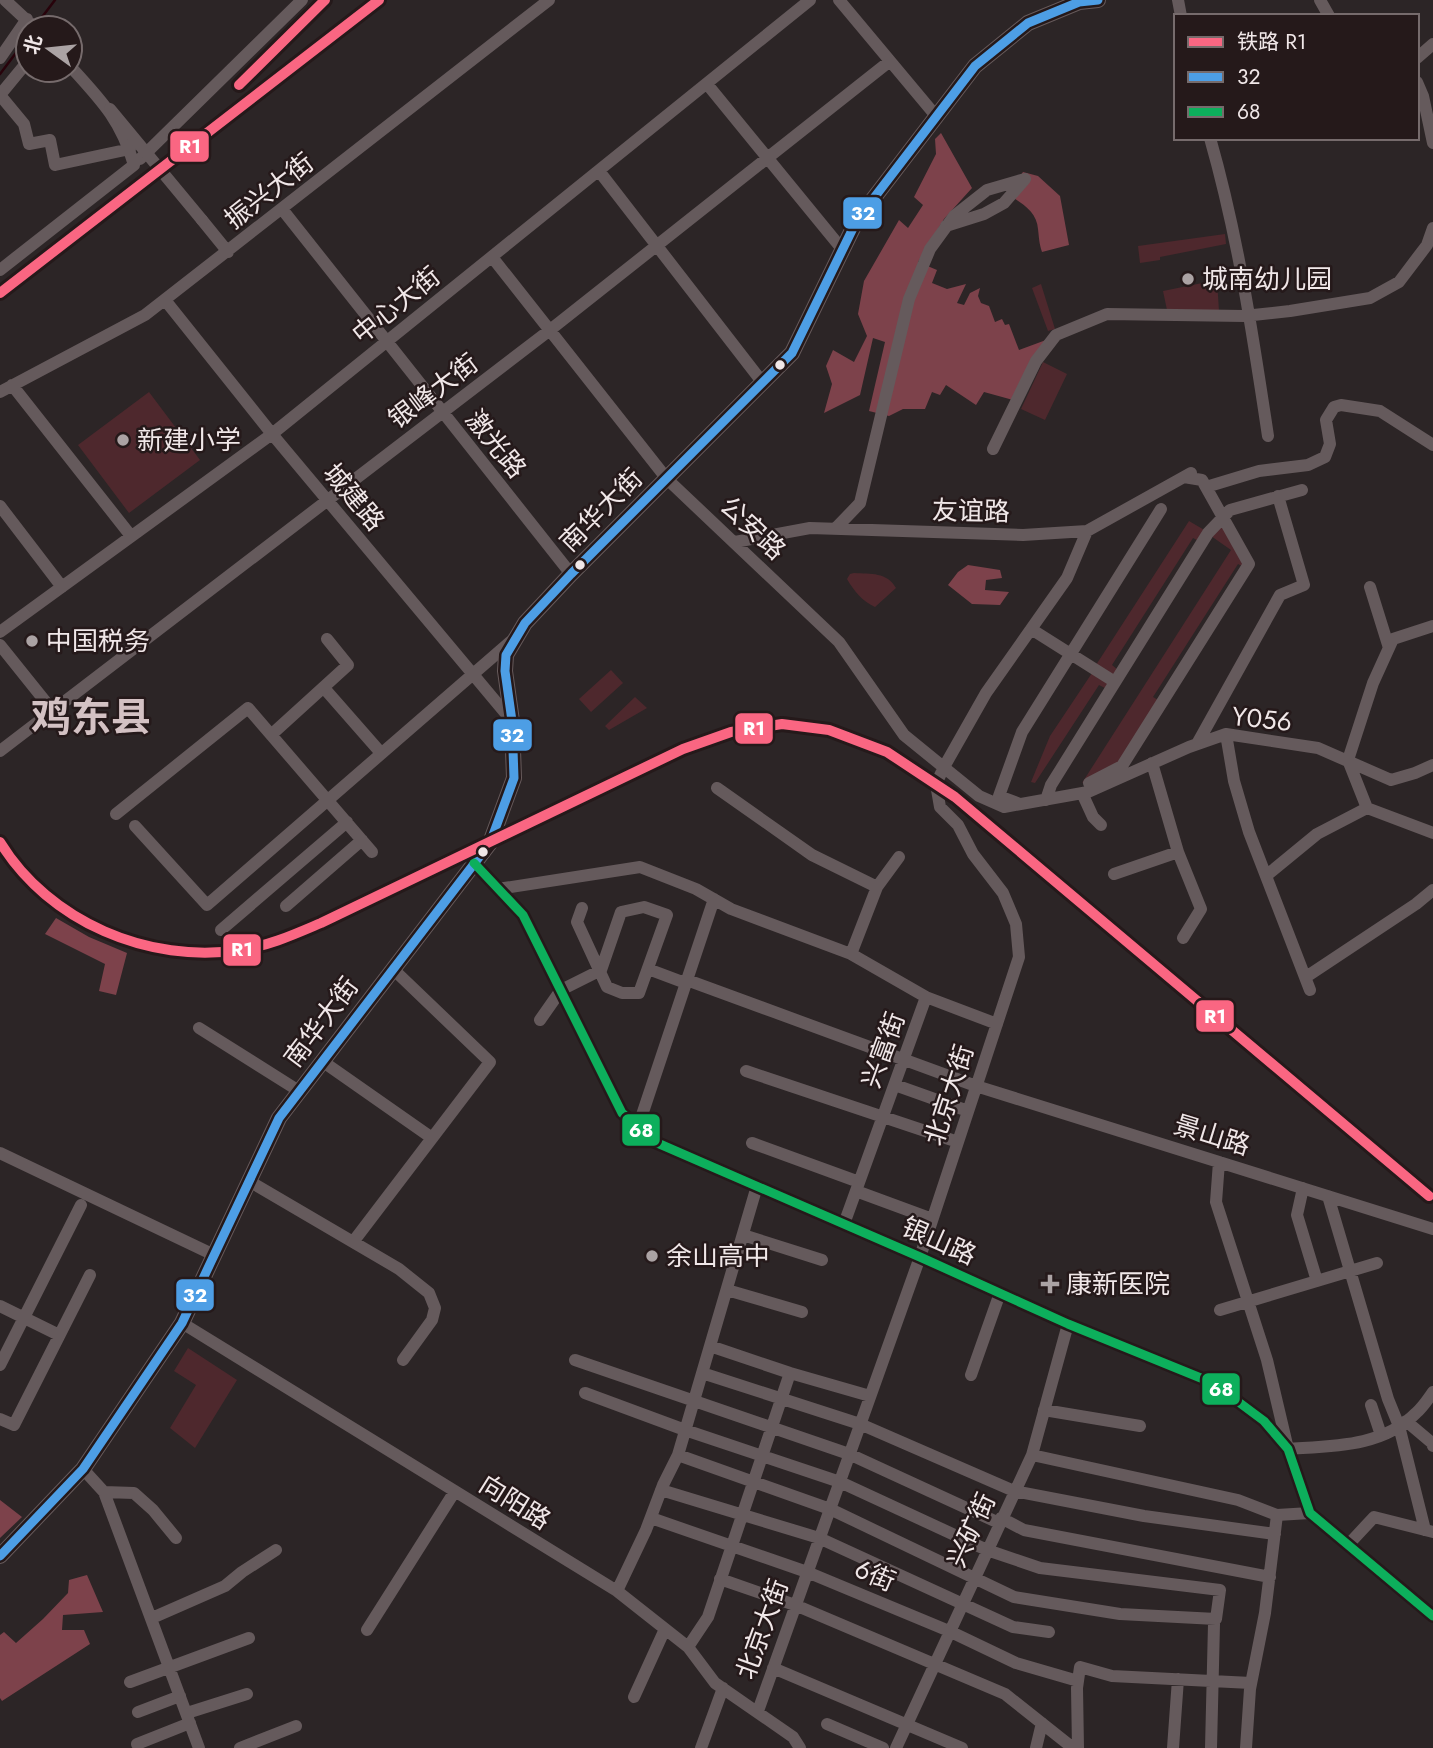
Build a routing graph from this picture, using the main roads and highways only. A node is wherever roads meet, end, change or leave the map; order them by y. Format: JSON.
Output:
{"nodes":[{"id":1,"x":1098,"y":0,"type":"edge"},
{"id":2,"x":0,"y":1556,"type":"edge"}],
"edges":[{"from":1,"to":2,"type":"main road","name":"南华大街"}]}
